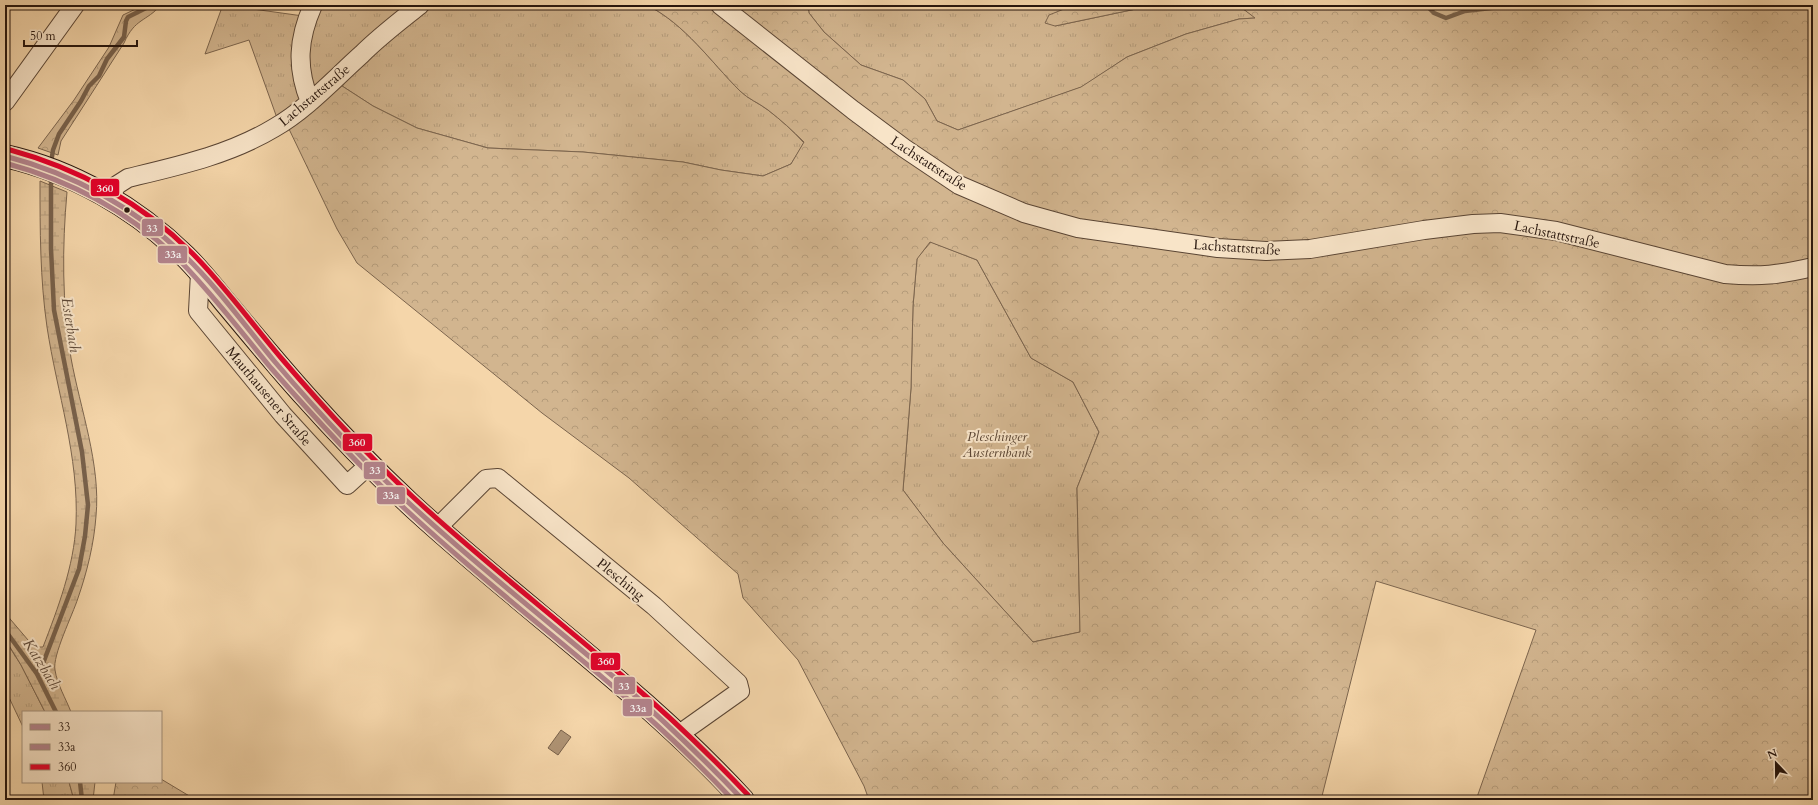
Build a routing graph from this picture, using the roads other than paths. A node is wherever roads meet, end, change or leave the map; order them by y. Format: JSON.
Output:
{"nodes":[{"id":1,"x":75,"y":5,"type":"edge"},
{"id":2,"x":313,"y":5,"type":"edge"},
{"id":3,"x":420,"y":5,"type":"edge"},
{"id":4,"x":720,"y":5,"type":"edge"},
{"id":5,"x":5,"y":102,"type":"edge"},
{"id":6,"x":310,"y":102,"type":"junction"},
{"id":7,"x":5,"y":156,"type":"edge"},
{"id":8,"x":109,"y":198,"type":"junction"},
{"id":9,"x":1813,"y":267,"type":"edge"},
{"id":10,"x":200,"y":273,"type":"junction"},
{"id":11,"x":369,"y":465,"type":"junction"},
{"id":12,"x":437,"y":528,"type":"junction"},
{"id":13,"x":678,"y":735,"type":"junction"},
{"id":14,"x":744,"y":800,"type":"edge"}],
"edges":[{"from":1,"to":5,"type":"street"},
{"from":2,"to":6,"type":"street"},
{"from":3,"to":6,"type":"street","name":"Lachstattstraße"},
{"from":4,"to":9,"type":"street","name":"Lachstattstraße"},
{"from":6,"to":8,"type":"street","name":"Lachstattstraße"},
{"from":7,"to":8,"type":"main road","name":"Mauthausener Straße"},
{"from":8,"to":10,"type":"main road","name":"Mauthausener Straße"},
{"from":10,"to":11,"type":"main road","name":"Mauthausener Straße"},
{"from":10,"to":11,"type":"street","name":"Mauthausener Straße"},
{"from":11,"to":12,"type":"main road","name":"Mauthausener Straße"},
{"from":12,"to":13,"type":"main road"},
{"from":12,"to":13,"type":"street","name":"Plesching"},
{"from":13,"to":14,"type":"main road"}]}
